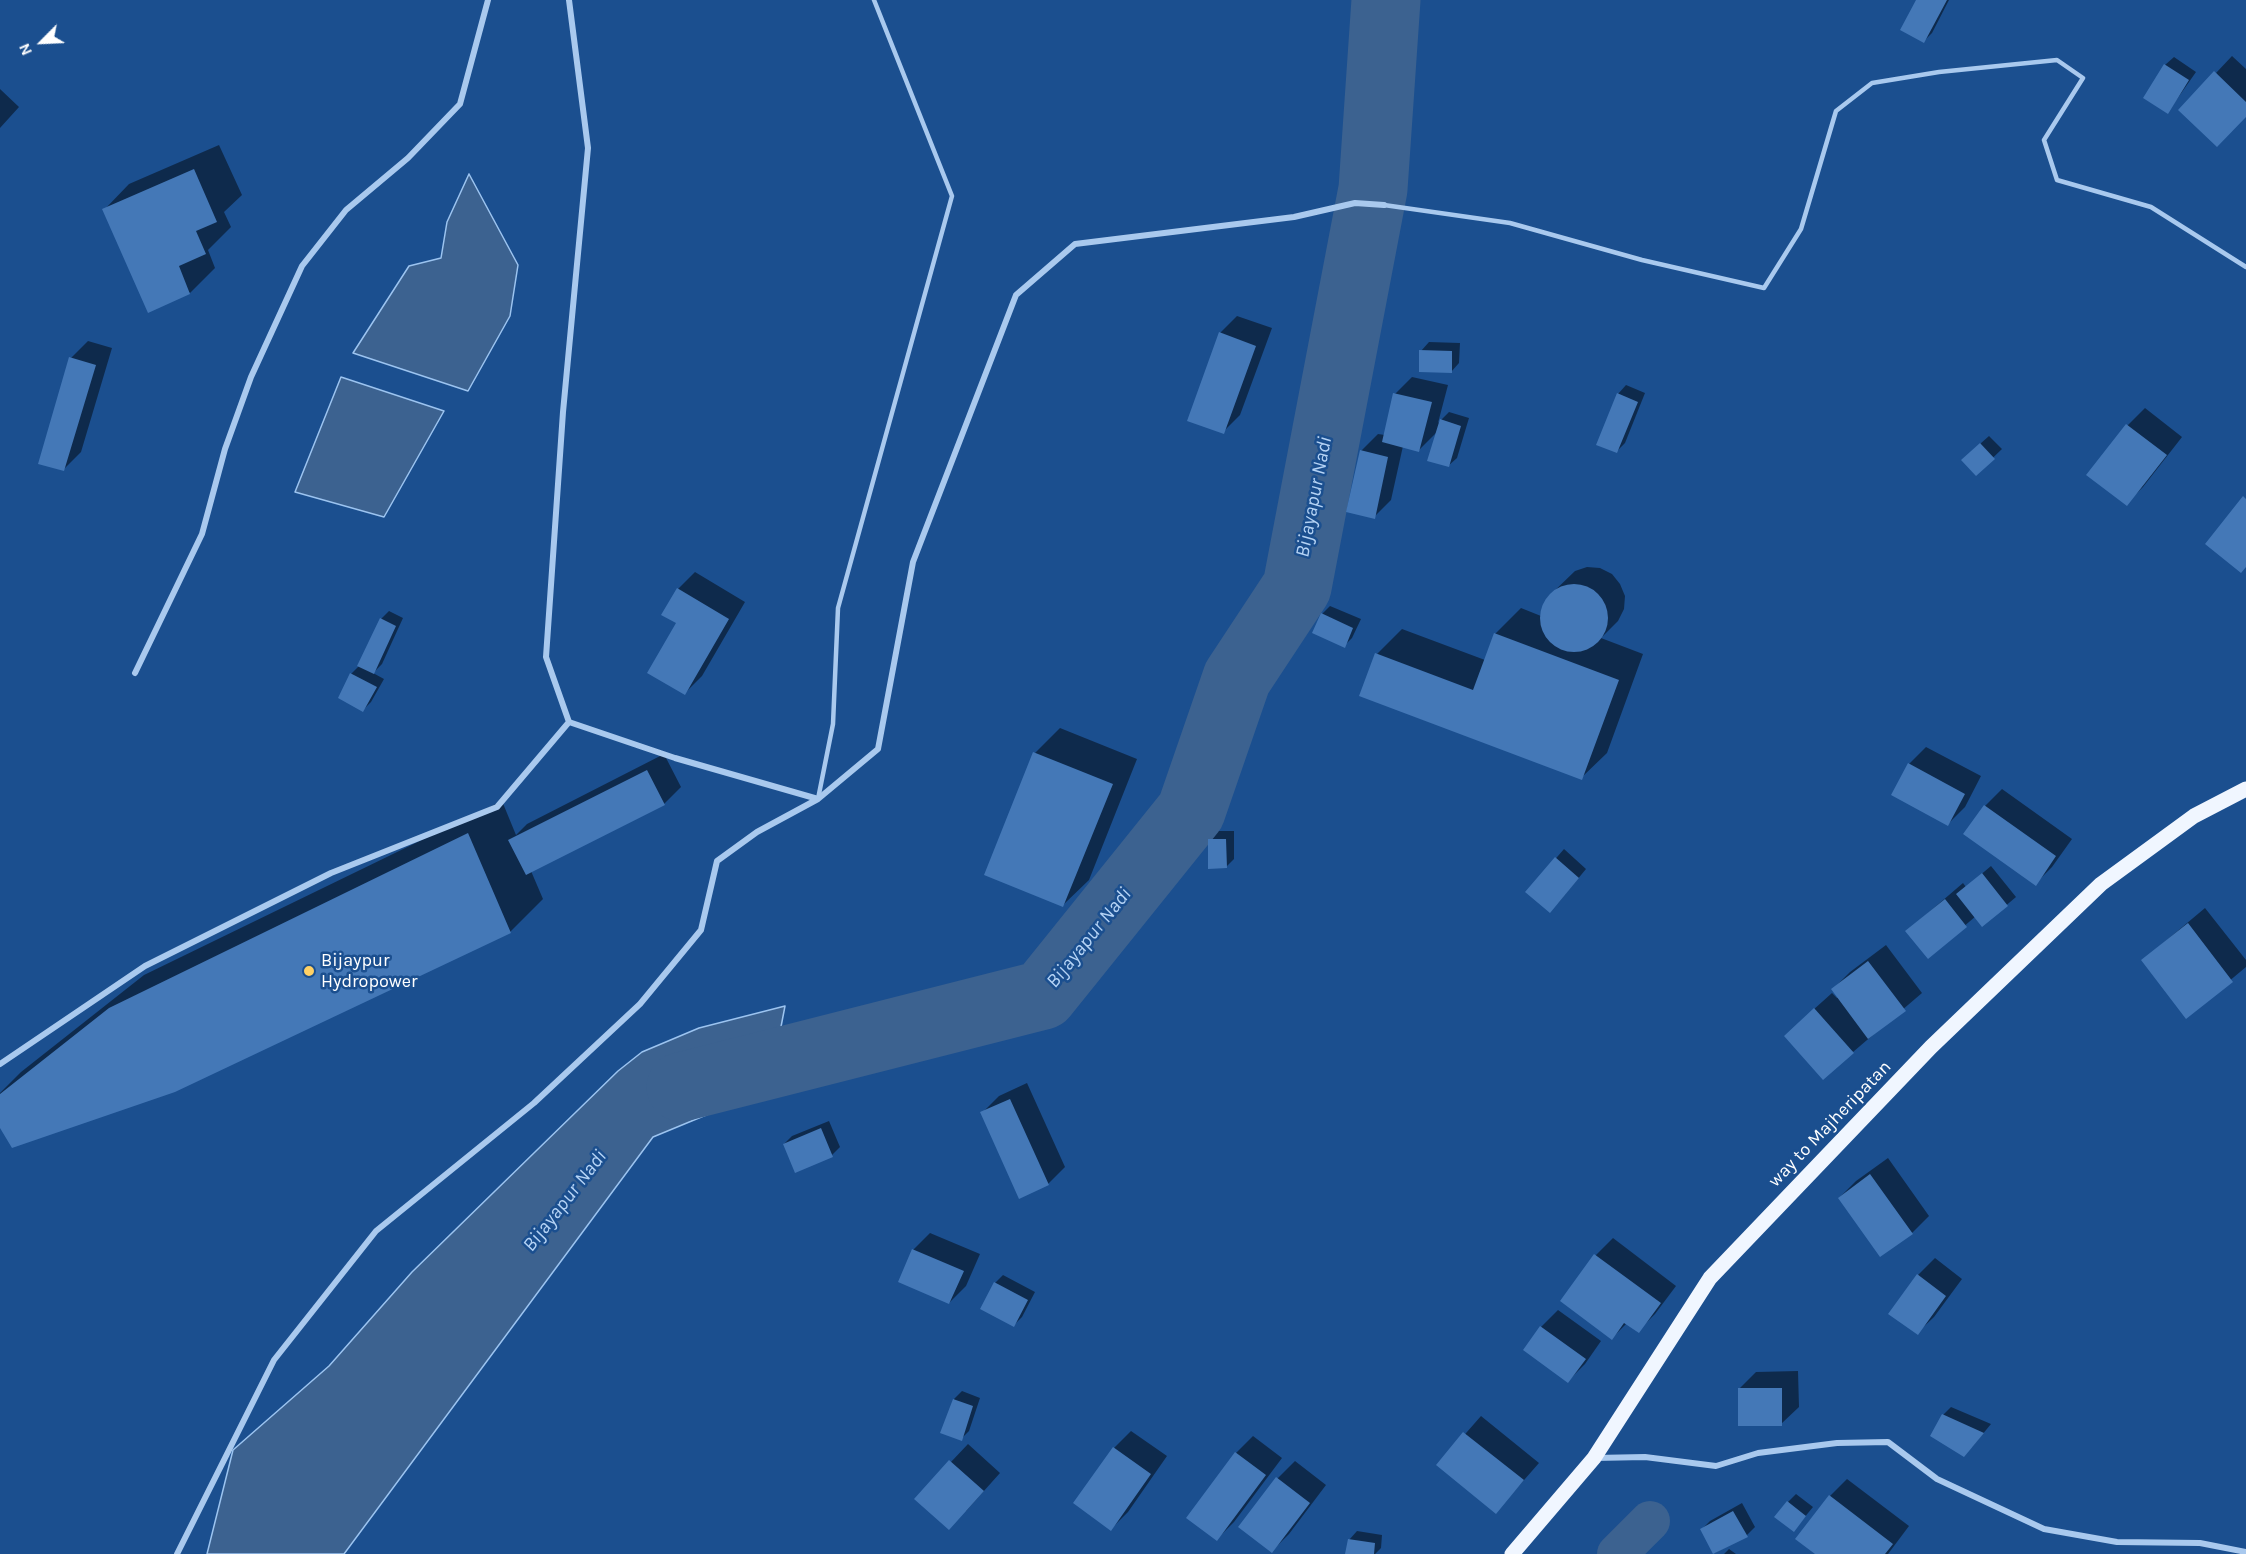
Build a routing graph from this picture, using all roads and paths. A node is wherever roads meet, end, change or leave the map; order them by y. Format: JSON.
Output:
{"nodes":[{"id":1,"x":488,"y":0,"type":"edge"},
{"id":2,"x":569,"y":0,"type":"edge"},
{"id":3,"x":874,"y":0,"type":"edge"},
{"id":4,"x":1384,"y":205,"type":"joint"},
{"id":5,"x":2246,"y":267,"type":"edge"},
{"id":6,"x":135,"y":673,"type":"dead end"},
{"id":7,"x":569,"y":722,"type":"junction"},
{"id":8,"x":2246,"y":789,"type":"edge"},
{"id":9,"x":818,"y":798,"type":"junction"},
{"id":10,"x":0,"y":1064,"type":"edge"},
{"id":11,"x":1594,"y":1458,"type":"junction"},
{"id":12,"x":2246,"y":1552,"type":"edge"},
{"id":13,"x":177,"y":1554,"type":"edge"},
{"id":14,"x":1512,"y":1554,"type":"edge"}],
"edges":[{"from":1,"to":6,"type":"street"},
{"from":2,"to":7,"type":"street"},
{"from":3,"to":9,"type":"lane"},
{"from":4,"to":5,"type":"lane"},
{"from":4,"to":9,"type":"street"},
{"from":7,"to":9,"type":"street"},
{"from":7,"to":10,"type":"street"},
{"from":8,"to":11,"type":"main road","name":"way to Majheripatan"},
{"from":9,"to":13,"type":"street"},
{"from":11,"to":12,"type":"street"},
{"from":11,"to":14,"type":"main road","name":"way to Majheripatan"}]}
